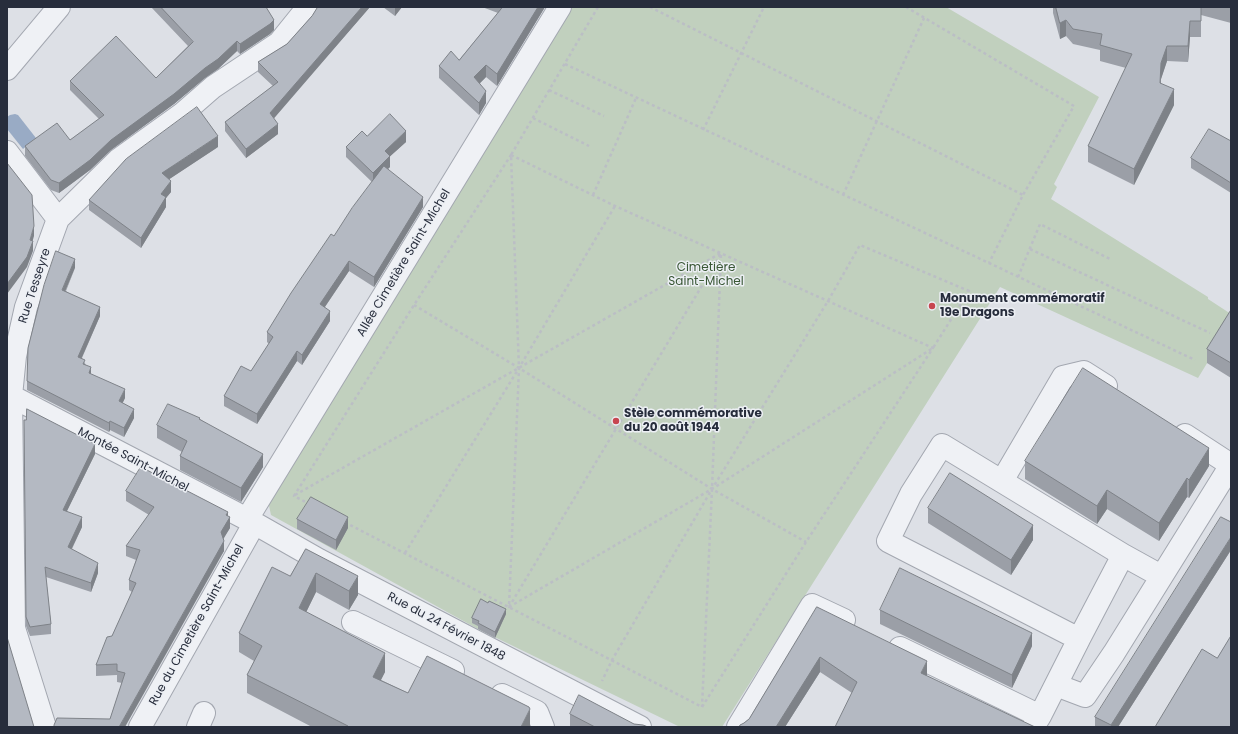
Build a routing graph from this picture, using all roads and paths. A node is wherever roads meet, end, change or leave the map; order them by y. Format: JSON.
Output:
{"nodes":[{"id":1,"x":59,"y":7,"type":"edge"},
{"id":2,"x":308,"y":7,"type":"edge"},
{"id":3,"x":560,"y":7,"type":"edge"},
{"id":4,"x":598,"y":7,"type":"edge"},
{"id":5,"x":650,"y":7,"type":"edge"},
{"id":6,"x":764,"y":7,"type":"edge"},
{"id":7,"x":906,"y":7,"type":"edge"},
{"id":8,"x":924,"y":18,"type":"junction"},
{"id":9,"x":741,"y":53,"type":"junction"},
{"id":10,"x":564,"y":64,"type":"junction"},
{"id":11,"x":7,"y":69,"type":"edge"},
{"id":12,"x":549,"y":90,"type":"junction"},
{"id":13,"x":636,"y":98,"type":"junction"},
{"id":14,"x":604,"y":116,"type":"dead end"},
{"id":15,"x":533,"y":118,"type":"junction"},
{"id":16,"x":876,"y":121,"type":"junction"},
{"id":17,"x":703,"y":130,"type":"junction"},
{"id":18,"x":589,"y":146,"type":"dead end"},
{"id":19,"x":7,"y":152,"type":"edge"},
{"id":20,"x":511,"y":156,"type":"junction"},
{"id":21,"x":593,"y":195,"type":"junction"},
{"id":22,"x":843,"y":195,"type":"junction"},
{"id":23,"x":1023,"y":195,"type":"junction"},
{"id":24,"x":615,"y":206,"type":"junction"},
{"id":25,"x":58,"y":219,"type":"junction"},
{"id":26,"x":1030,"y":249,"type":"junction"},
{"id":27,"x":721,"y":253,"type":"junction"},
{"id":28,"x":1112,"y":260,"type":"dead end"},
{"id":29,"x":990,"y":263,"type":"junction"},
{"id":30,"x":1018,"y":277,"type":"junction"},
{"id":31,"x":828,"y":301,"type":"junction"},
{"id":32,"x":414,"y":305,"type":"junction"},
{"id":33,"x":26,"y":307,"type":"junction"},
{"id":34,"x":7,"y":320,"type":"edge"},
{"id":35,"x":1210,"y":333,"type":"dead end"},
{"id":36,"x":933,"y":348,"type":"junction"},
{"id":37,"x":1195,"y":360,"type":"dead end"},
{"id":38,"x":519,"y":368,"type":"junction"},
{"id":39,"x":1124,"y":397,"type":"edge"},
{"id":40,"x":9,"y":398,"type":"edge"},
{"id":41,"x":1170,"y":427,"type":"edge"},
{"id":42,"x":616,"y":428,"type":"junction"},
{"id":43,"x":1002,"y":482,"type":"junction"},
{"id":44,"x":712,"y":489,"type":"junction"},
{"id":45,"x":294,"y":496,"type":"junction"},
{"id":46,"x":251,"y":522,"type":"junction"},
{"id":47,"x":806,"y":542,"type":"junction"},
{"id":48,"x":405,"y":553,"type":"junction"},
{"id":49,"x":1123,"y":555,"type":"junction"},
{"id":50,"x":1161,"y":576,"type":"junction"},
{"id":51,"x":509,"y":607,"type":"junction"},
{"id":52,"x":353,"y":622,"type":"dead end"},
{"id":53,"x":862,"y":629,"type":"edge"},
{"id":54,"x":883,"y":639,"type":"edge"},
{"id":55,"x":1079,"y":639,"type":"junction"},
{"id":56,"x":612,"y":660,"type":"junction"},
{"id":57,"x":1056,"y":685,"type":"junction"},
{"id":58,"x":592,"y":703,"type":"junction"},
{"id":59,"x":702,"y":707,"type":"junction"},
{"id":60,"x":1036,"y":721,"type":"edge"},
{"id":61,"x":45,"y":727,"type":"edge"},
{"id":62,"x":140,"y":727,"type":"edge"},
{"id":63,"x":543,"y":727,"type":"edge"},
{"id":64,"x":640,"y":727,"type":"edge"},
{"id":65,"x":738,"y":727,"type":"edge"}],
"edges":[{"from":1,"to":11,"type":"street"},
{"from":2,"to":25,"type":"street","name":"Rue Tesseyre"},
{"from":3,"to":46,"type":"street","name":"Allée Cimetière Saint-Michel"},
{"from":4,"to":10,"type":"path"},
{"from":5,"to":9,"type":"path"},
{"from":6,"to":9,"type":"path"},
{"from":7,"to":8,"type":"path"},
{"from":8,"to":16,"type":"path"},
{"from":8,"to":23,"type":"path"},
{"from":9,"to":16,"type":"path"},
{"from":9,"to":17,"type":"path"},
{"from":10,"to":12,"type":"path"},
{"from":10,"to":13,"type":"path"},
{"from":12,"to":14,"type":"path"},
{"from":12,"to":15,"type":"path"},
{"from":13,"to":17,"type":"path"},
{"from":13,"to":21,"type":"path"},
{"from":15,"to":18,"type":"path"},
{"from":15,"to":20,"type":"path"},
{"from":16,"to":22,"type":"path"},
{"from":16,"to":23,"type":"path"},
{"from":17,"to":22,"type":"path"},
{"from":19,"to":25,"type":"street"},
{"from":20,"to":21,"type":"path"},
{"from":20,"to":32,"type":"path"},
{"from":20,"to":38,"type":"path"},
{"from":21,"to":24,"type":"path"},
{"from":22,"to":29,"type":"path"},
{"from":23,"to":29,"type":"path"},
{"from":24,"to":27,"type":"path"},
{"from":24,"to":38,"type":"path"},
{"from":25,"to":33,"type":"street","name":"Rue Tesseyre"},
{"from":26,"to":28,"type":"path"},
{"from":26,"to":30,"type":"path"},
{"from":26,"to":35,"type":"path"},
{"from":27,"to":31,"type":"path"},
{"from":27,"to":38,"type":"path"},
{"from":27,"to":42,"type":"path"},
{"from":27,"to":44,"type":"path"},
{"from":29,"to":30,"type":"path"},
{"from":30,"to":37,"type":"path"},
{"from":31,"to":36,"type":"path"},
{"from":31,"to":36,"type":"path"},
{"from":31,"to":44,"type":"path"},
{"from":32,"to":38,"type":"path"},
{"from":32,"to":45,"type":"path"},
{"from":33,"to":34,"type":"street"},
{"from":33,"to":40,"type":"street","name":"Rue Tesseyre"},
{"from":36,"to":44,"type":"path"},
{"from":36,"to":47,"type":"path"},
{"from":38,"to":42,"type":"path"},
{"from":38,"to":45,"type":"path"},
{"from":38,"to":48,"type":"path"},
{"from":38,"to":51,"type":"path"},
{"from":39,"to":43,"type":"street"},
{"from":40,"to":46,"type":"street","name":"Montée Saint-Michel"},
{"from":40,"to":61,"type":"street","name":"Rue Tesseyre"},
{"from":41,"to":50,"type":"street"},
{"from":42,"to":44,"type":"path"},
{"from":42,"to":51,"type":"path"},
{"from":43,"to":49,"type":"street"},
{"from":43,"to":55,"type":"street"},
{"from":44,"to":47,"type":"path"},
{"from":44,"to":51,"type":"path"},
{"from":44,"to":56,"type":"path"},
{"from":44,"to":59,"type":"path"},
{"from":45,"to":48,"type":"path"},
{"from":46,"to":58,"type":"street","name":"Rue du 24 Février 1848"},
{"from":46,"to":62,"type":"street","name":"Rue du Cimetière Saint-Michel"},
{"from":47,"to":59,"type":"path"},
{"from":48,"to":51,"type":"path"},
{"from":49,"to":50,"type":"street"},
{"from":49,"to":55,"type":"street"},
{"from":50,"to":57,"type":"street"},
{"from":51,"to":56,"type":"path"},
{"from":52,"to":63,"type":"street"},
{"from":53,"to":65,"type":"street"},
{"from":54,"to":60,"type":"street"},
{"from":55,"to":57,"type":"street"},
{"from":56,"to":58,"type":"path"},
{"from":56,"to":59,"type":"path"},
{"from":57,"to":60,"type":"street"},
{"from":58,"to":64,"type":"street","name":"Rue du 24 Février 1848"}]}
